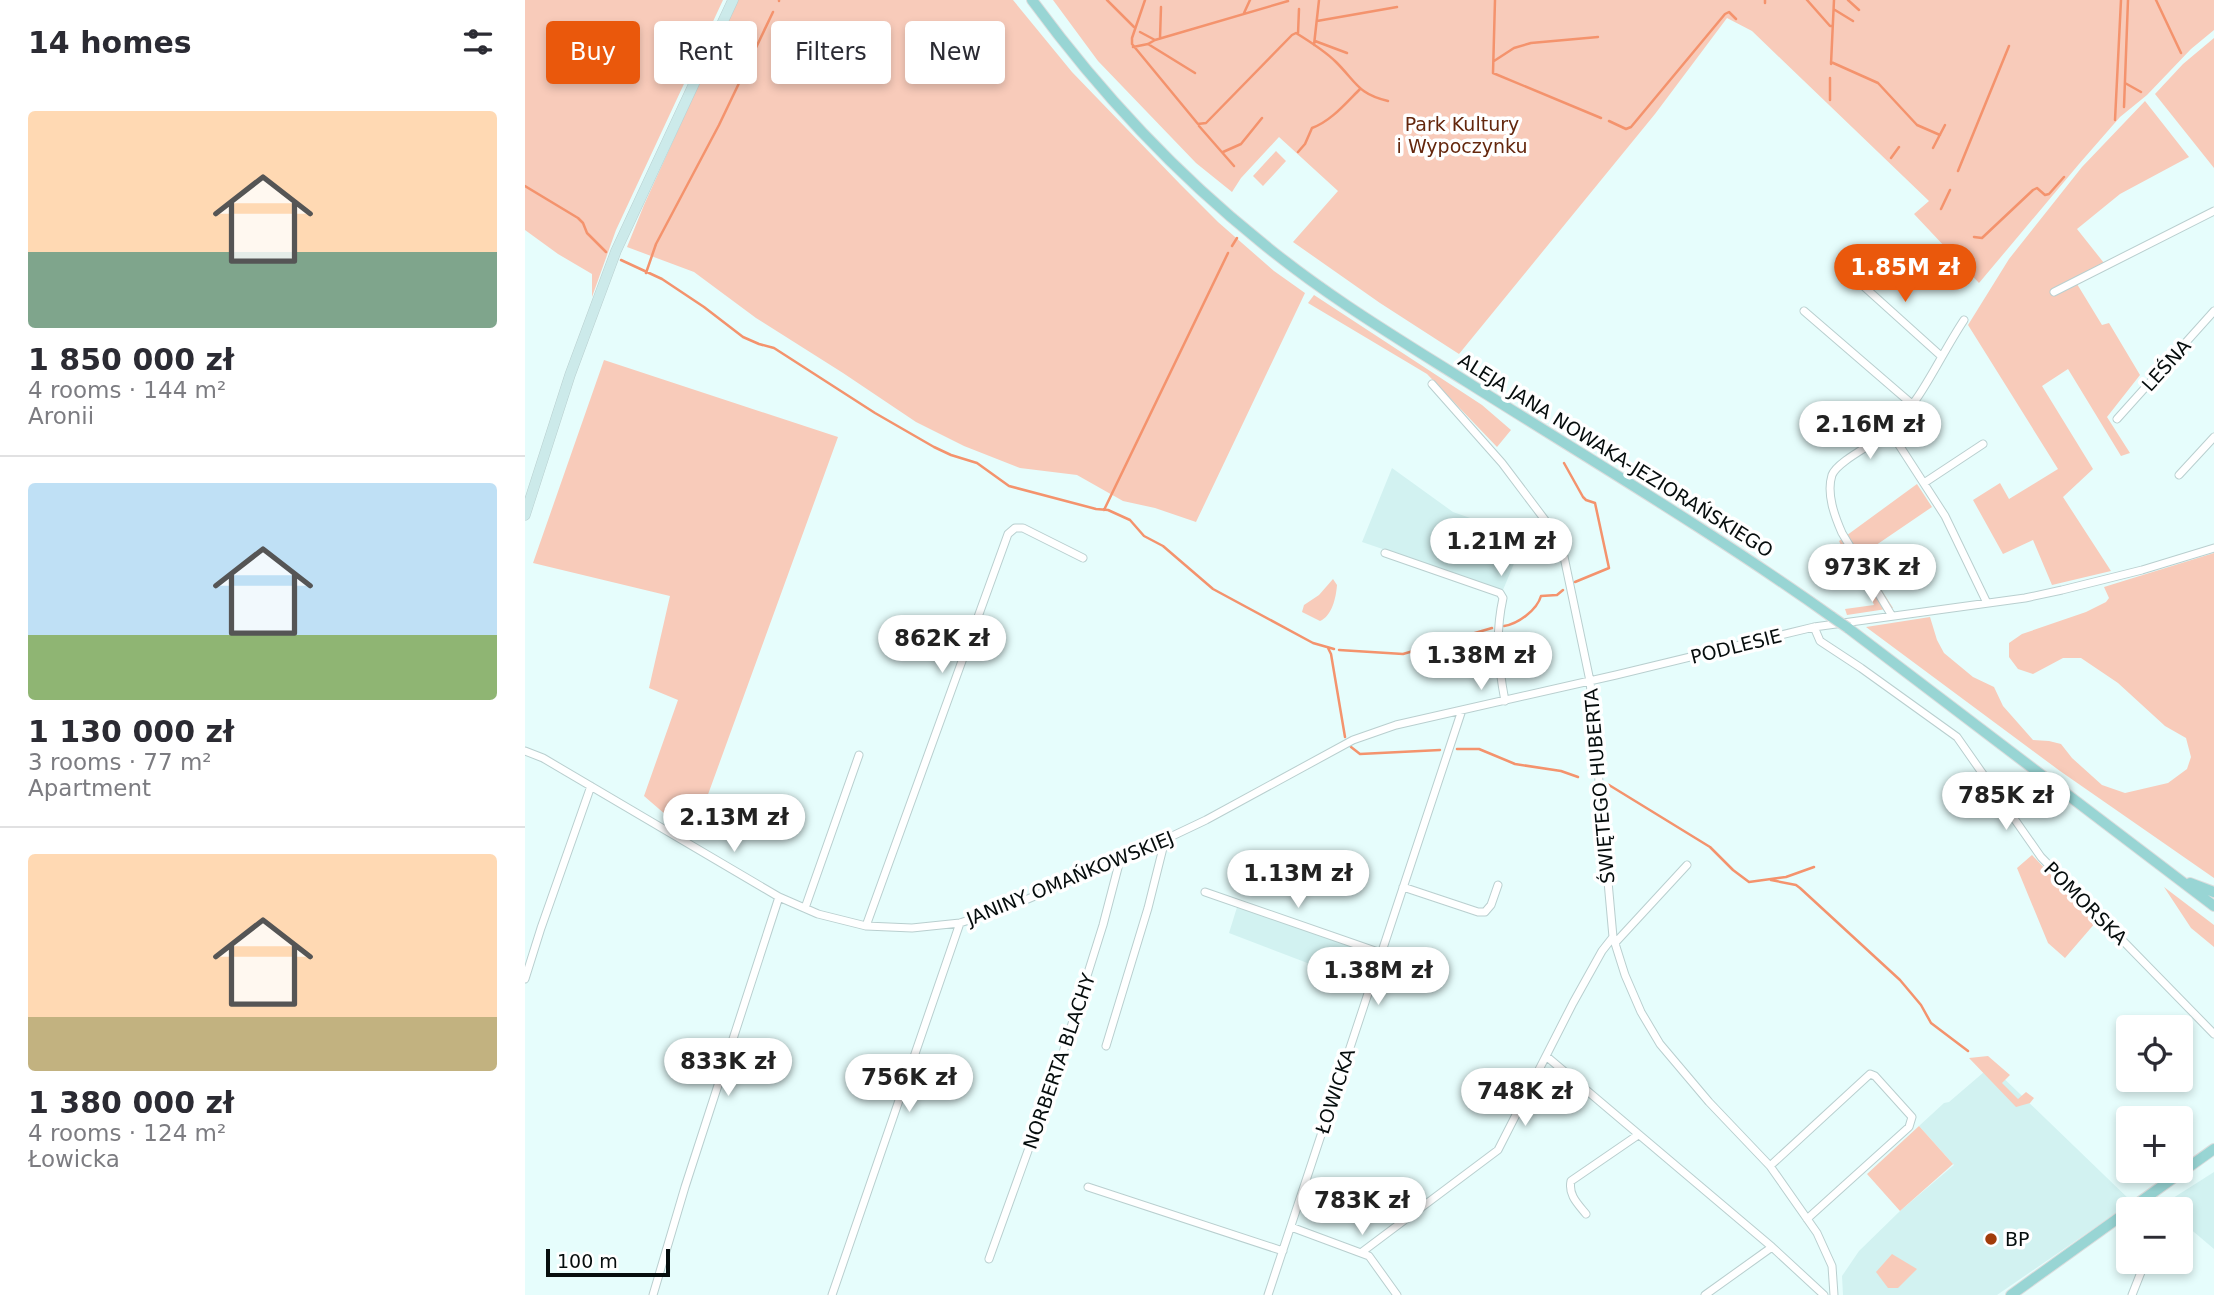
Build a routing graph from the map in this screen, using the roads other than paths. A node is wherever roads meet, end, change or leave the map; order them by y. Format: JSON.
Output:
{"nodes":[{"id":1,"x":733,"y":0,"type":"edge"},
{"id":2,"x":1032,"y":0,"type":"edge"},
{"id":3,"x":2214,"y":211,"type":"edge"},
{"id":4,"x":1850,"y":274,"type":"dead end"},
{"id":5,"x":2054,"y":292,"type":"dead end"},
{"id":6,"x":1804,"y":311,"type":"dead end"},
{"id":7,"x":2214,"y":312,"type":"edge"},
{"id":8,"x":1964,"y":320,"type":"dead end"},
{"id":9,"x":1941,"y":356,"type":"junction"},
{"id":10,"x":1432,"y":384,"type":"dead end"},
{"id":11,"x":1913,"y":405,"type":"junction"},
{"id":12,"x":2117,"y":419,"type":"dead end"},
{"id":13,"x":1890,"y":431,"type":"junction"},
{"id":14,"x":2214,"y":437,"type":"edge"},
{"id":15,"x":1983,"y":444,"type":"dead end"},
{"id":16,"x":2179,"y":475,"type":"dead end"},
{"id":17,"x":1924,"y":483,"type":"junction"},
{"id":18,"x":525,"y":516,"type":"edge"},
{"id":19,"x":2214,"y":548,"type":"edge"},
{"id":20,"x":1385,"y":553,"type":"dead end"},
{"id":21,"x":1083,"y":558,"type":"dead end"},
{"id":22,"x":1987,"y":603,"type":"junction"},
{"id":23,"x":1892,"y":616,"type":"junction"},
{"id":24,"x":1814,"y":627,"type":"junction"},
{"id":25,"x":1590,"y":681,"type":"junction"},
{"id":26,"x":1505,"y":701,"type":"junction"},
{"id":27,"x":1462,"y":710,"type":"junction"},
{"id":28,"x":525,"y":751,"type":"edge"},
{"id":29,"x":859,"y":755,"type":"dead end"},
{"id":30,"x":591,"y":786,"type":"junction"},
{"id":31,"x":1165,"y":840,"type":"junction"},
{"id":32,"x":1120,"y":860,"type":"junction"},
{"id":33,"x":1688,"y":865,"type":"dead end"},
{"id":34,"x":2177,"y":878,"type":"junction"},
{"id":35,"x":1498,"y":885,"type":"dead end"},
{"id":36,"x":1403,"y":887,"type":"junction"},
{"id":37,"x":1205,"y":892,"type":"dead end"},
{"id":38,"x":2214,"y":892,"type":"edge"},
{"id":39,"x":779,"y":897,"type":"junction"},
{"id":40,"x":2214,"y":906,"type":"edge"},
{"id":41,"x":805,"y":908,"type":"junction"},
{"id":42,"x":960,"y":923,"type":"junction"},
{"id":43,"x":866,"y":926,"type":"junction"},
{"id":44,"x":1614,"y":940,"type":"junction"},
{"id":45,"x":1381,"y":953,"type":"junction"},
{"id":46,"x":525,"y":979,"type":"edge"},
{"id":47,"x":2214,"y":1034,"type":"edge"},
{"id":48,"x":1106,"y":1046,"type":"dead end"},
{"id":49,"x":1546,"y":1055,"type":"junction"},
{"id":50,"x":1638,"y":1135,"type":"junction"},
{"id":51,"x":2214,"y":1149,"type":"edge"},
{"id":52,"x":1770,"y":1166,"type":"junction"},
{"id":53,"x":1089,"y":1187,"type":"dead end"},
{"id":54,"x":2151,"y":1197,"type":"edge"},
{"id":55,"x":1586,"y":1214,"type":"dead end"},
{"id":56,"x":1807,"y":1219,"type":"junction"},
{"id":57,"x":2116,"y":1223,"type":"edge"},
{"id":58,"x":1291,"y":1227,"type":"junction"},
{"id":59,"x":1772,"y":1247,"type":"junction"},
{"id":60,"x":1283,"y":1251,"type":"junction"},
{"id":61,"x":1361,"y":1252,"type":"junction"},
{"id":62,"x":989,"y":1259,"type":"dead end"},
{"id":63,"x":2140,"y":1274,"type":"edge"},
{"id":64,"x":653,"y":1295,"type":"edge"},
{"id":65,"x":832,"y":1295,"type":"edge"},
{"id":66,"x":1268,"y":1295,"type":"edge"},
{"id":67,"x":1397,"y":1295,"type":"edge"},
{"id":68,"x":1705,"y":1295,"type":"edge"},
{"id":69,"x":1824,"y":1295,"type":"edge"},
{"id":70,"x":1834,"y":1295,"type":"edge"},
{"id":71,"x":2011,"y":1295,"type":"edge"},
{"id":72,"x":2132,"y":1295,"type":"edge"}],
"edges":[{"from":1,"to":18,"type":"street"},
{"from":2,"to":34,"type":"main road","name":"ALEJA JANA NOWAKA-JEZIORAŃSKIEGO","bridge":true},
{"from":3,"to":5,"type":"street"},
{"from":4,"to":9,"type":"street"},
{"from":6,"to":11,"type":"street"},
{"from":7,"to":12,"type":"street","name":"LEŚNA"},
{"from":8,"to":9,"type":"street"},
{"from":9,"to":11,"type":"street"},
{"from":10,"to":25,"type":"street","name":"ŚWIĘTEGO HUBERTA"},
{"from":11,"to":13,"type":"street"},
{"from":13,"to":17,"type":"street"},
{"from":13,"to":23,"type":"street"},
{"from":14,"to":16,"type":"street"},
{"from":15,"to":17,"type":"street"},
{"from":17,"to":22,"type":"street"},
{"from":19,"to":22,"type":"street","name":"PODLESIE"},
{"from":20,"to":26,"type":"street"},
{"from":21,"to":43,"type":"street"},
{"from":22,"to":23,"type":"street","name":"PODLESIE"},
{"from":23,"to":24,"type":"street","name":"PODLESIE"},
{"from":24,"to":25,"type":"street","name":"PODLESIE"},
{"from":24,"to":47,"type":"street","name":"POMORSKA"},
{"from":25,"to":26,"type":"street","name":"PODLESIE"},
{"from":25,"to":44,"type":"street","name":"ŚWIĘTEGO HUBERTA"},
{"from":26,"to":27,"type":"street","name":"JANINY OMAŃKOWSKIEJ"},
{"from":27,"to":31,"type":"street","name":"JANINY OMAŃKOWSKIEJ"},
{"from":27,"to":36,"type":"street","name":"ŁOWICKA"},
{"from":28,"to":30,"type":"street","name":"JANINY OMAŃKOWSKIEJ"},
{"from":29,"to":41,"type":"street"},
{"from":30,"to":39,"type":"street","name":"JANINY OMAŃKOWSKIEJ"},
{"from":30,"to":46,"type":"street"},
{"from":31,"to":32,"type":"street","name":"JANINY OMAŃKOWSKIEJ"},
{"from":31,"to":48,"type":"street"},
{"from":32,"to":42,"type":"street","name":"JANINY OMAŃKOWSKIEJ"},
{"from":32,"to":62,"type":"street","name":"NORBERTA BLACHY"},
{"from":33,"to":44,"type":"street"},
{"from":34,"to":38,"type":"main road"},
{"from":34,"to":40,"type":"main road","name":"ALEJA JANA NOWAKA-JEZIORAŃSKIEGO"},
{"from":35,"to":36,"type":"street"},
{"from":36,"to":45,"type":"street","name":"ŁOWICKA"},
{"from":37,"to":45,"type":"street"},
{"from":39,"to":41,"type":"street","name":"JANINY OMAŃKOWSKIEJ"},
{"from":39,"to":64,"type":"street"},
{"from":41,"to":43,"type":"street","name":"JANINY OMAŃKOWSKIEJ"},
{"from":42,"to":43,"type":"street","name":"JANINY OMAŃKOWSKIEJ"},
{"from":42,"to":65,"type":"street"},
{"from":44,"to":49,"type":"street"},
{"from":44,"to":52,"type":"street","name":"ŚWIĘTEGO HUBERTA"},
{"from":45,"to":58,"type":"street","name":"ŁOWICKA"},
{"from":49,"to":50,"type":"street"},
{"from":49,"to":61,"type":"street"},
{"from":50,"to":55,"type":"street"},
{"from":50,"to":59,"type":"street"},
{"from":51,"to":54,"type":"main road"},
{"from":52,"to":56,"type":"street","name":"ŚWIĘTEGO HUBERTA"},
{"from":52,"to":56,"type":"street"},
{"from":53,"to":60,"type":"street"},
{"from":56,"to":70,"type":"street","name":"ŚWIĘTEGO HUBERTA"},
{"from":57,"to":71,"type":"main road"},
{"from":58,"to":60,"type":"street","name":"ŁOWICKA"},
{"from":58,"to":61,"type":"street"},
{"from":59,"to":68,"type":"street"},
{"from":59,"to":69,"type":"street"},
{"from":60,"to":66,"type":"street","name":"ŁOWICKA"},
{"from":61,"to":67,"type":"street"},
{"from":63,"to":72,"type":"street"}]}
